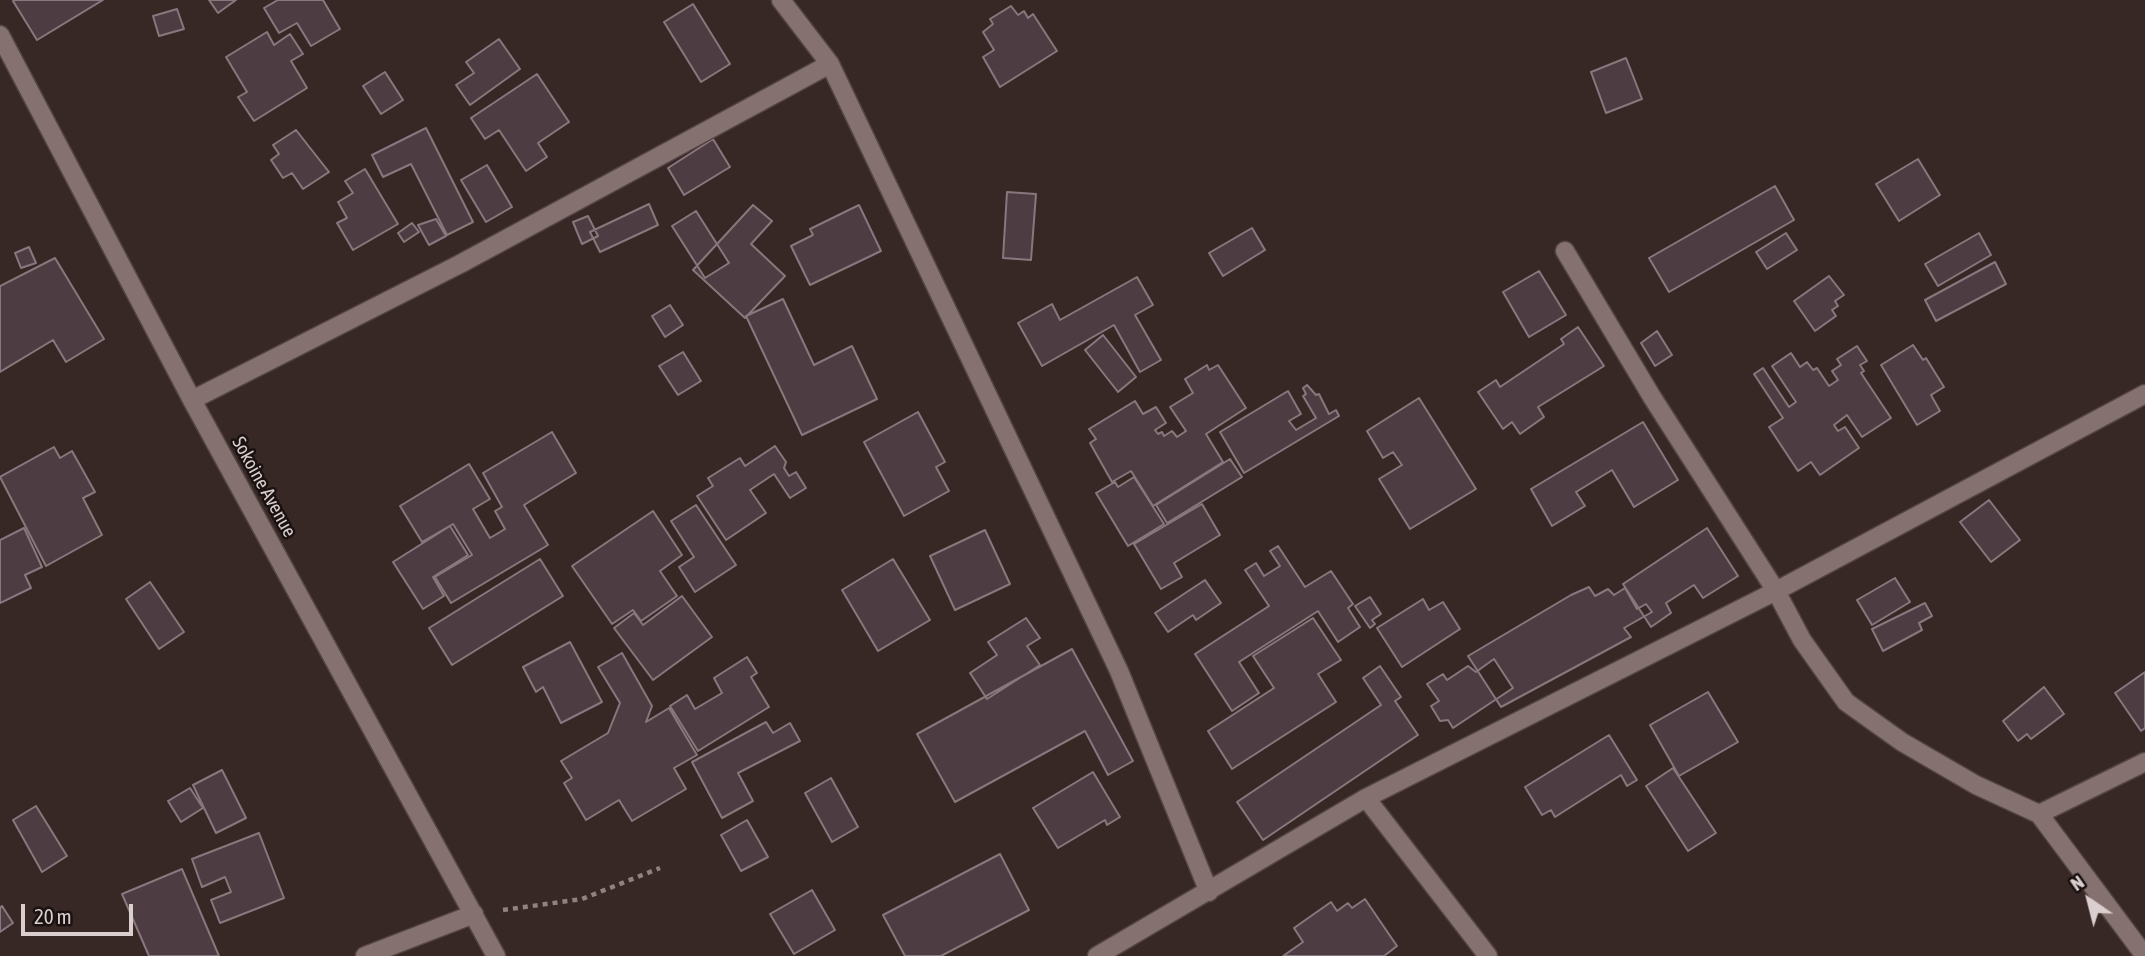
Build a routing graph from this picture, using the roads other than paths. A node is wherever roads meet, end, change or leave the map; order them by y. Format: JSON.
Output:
{"nodes":[{"id":1,"x":781,"y":0,"type":"edge"},
{"id":2,"x":0,"y":35,"type":"edge"},
{"id":3,"x":830,"y":64,"type":"junction"},
{"id":4,"x":1565,"y":251,"type":"dead end"},
{"id":5,"x":2145,"y":394,"type":"edge"},
{"id":6,"x":192,"y":400,"type":"junction"},
{"id":7,"x":1776,"y":591,"type":"junction"},
{"id":8,"x":2145,"y":762,"type":"edge"},
{"id":9,"x":1366,"y":799,"type":"junction"},
{"id":10,"x":2039,"y":814,"type":"junction"},
{"id":11,"x":1209,"y":892,"type":"junction"},
{"id":12,"x":474,"y":914,"type":"junction"},
{"id":13,"x":365,"y":956,"type":"edge"},
{"id":14,"x":496,"y":956,"type":"edge"},
{"id":15,"x":1097,"y":956,"type":"edge"},
{"id":16,"x":1488,"y":956,"type":"edge"},
{"id":17,"x":2145,"y":956,"type":"edge"}],
"edges":[{"from":1,"to":3,"type":"street"},
{"from":2,"to":6,"type":"street","name":"Sokoine Avenue"},
{"from":3,"to":6,"type":"street"},
{"from":3,"to":11,"type":"street"},
{"from":4,"to":7,"type":"street"},
{"from":5,"to":7,"type":"street"},
{"from":6,"to":12,"type":"street","name":"Sokoine Avenue"},
{"from":7,"to":9,"type":"street"},
{"from":7,"to":10,"type":"street"},
{"from":8,"to":10,"type":"street"},
{"from":9,"to":11,"type":"street"},
{"from":9,"to":16,"type":"street"},
{"from":10,"to":17,"type":"street"},
{"from":11,"to":15,"type":"street"},
{"from":12,"to":13,"type":"street"},
{"from":12,"to":14,"type":"street","name":"Sokoine Avenue"}]}
